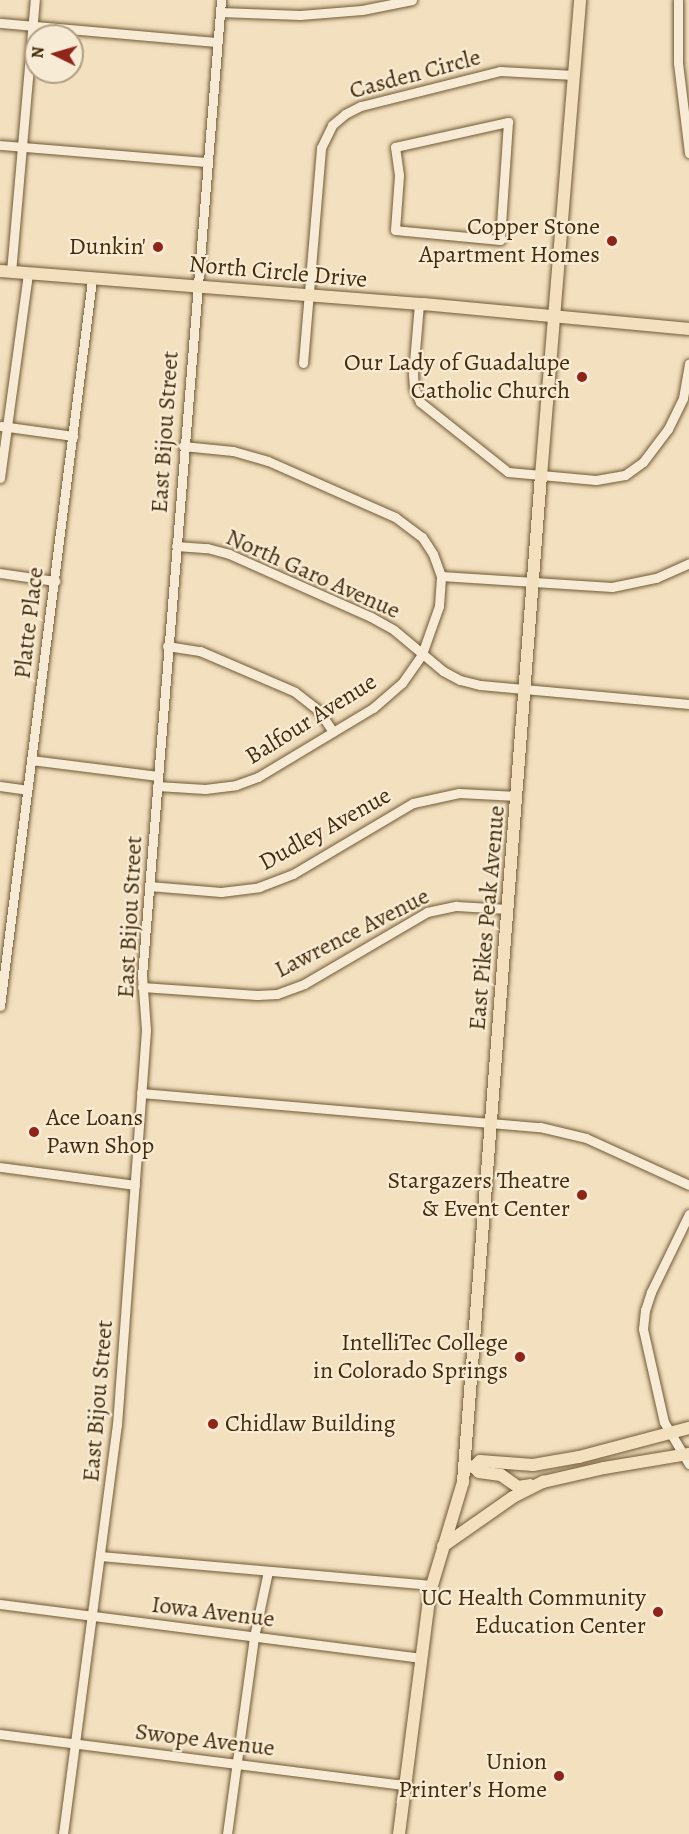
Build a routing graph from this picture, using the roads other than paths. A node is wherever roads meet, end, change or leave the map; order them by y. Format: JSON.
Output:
{"nodes":[{"id":1,"x":35,"y":0,"type":"edge"},
{"id":2,"x":221,"y":0,"type":"edge"},
{"id":3,"x":412,"y":0,"type":"edge"},
{"id":4,"x":580,"y":0,"type":"edge"},
{"id":5,"x":678,"y":0,"type":"edge"},
{"id":6,"x":220,"y":12,"type":"junction"},
{"id":7,"x":0,"y":23,"type":"edge"},
{"id":8,"x":33,"y":24,"type":"edge"},
{"id":9,"x":24,"y":25,"type":"edge"},
{"id":10,"x":84,"y":30,"type":"edge"},
{"id":11,"x":217,"y":42,"type":"junction"},
{"id":12,"x":574,"y":75,"type":"junction"},
{"id":13,"x":28,"y":84,"type":"edge"},
{"id":14,"x":0,"y":145,"type":"edge"},
{"id":15,"x":22,"y":147,"type":"junction"},
{"id":16,"x":689,"y":153,"type":"edge"},
{"id":17,"x":207,"y":162,"type":"junction"},
{"id":18,"x":395,"y":230,"type":"joint"},
{"id":19,"x":5,"y":271,"type":"edge"},
{"id":20,"x":28,"y":273,"type":"junction"},
{"id":21,"x":92,"y":280,"type":"junction"},
{"id":22,"x":196,"y":286,"type":"junction"},
{"id":23,"x":308,"y":296,"type":"junction"},
{"id":24,"x":419,"y":304,"type":"junction"},
{"id":25,"x":553,"y":316,"type":"junction"},
{"id":26,"x":689,"y":329,"type":"edge"},
{"id":27,"x":303,"y":363,"type":"dead end"},
{"id":28,"x":689,"y":364,"type":"edge"},
{"id":29,"x":3,"y":427,"type":"edge"},
{"id":30,"x":73,"y":436,"type":"junction"},
{"id":31,"x":183,"y":446,"type":"junction"},
{"id":32,"x":541,"y":476,"type":"junction"},
{"id":33,"x":0,"y":478,"type":"edge"},
{"id":34,"x":176,"y":546,"type":"junction"},
{"id":35,"x":689,"y":563,"type":"edge"},
{"id":36,"x":0,"y":573,"type":"edge"},
{"id":37,"x":441,"y":576,"type":"junction"},
{"id":38,"x":55,"y":580,"type":"junction"},
{"id":39,"x":533,"y":583,"type":"junction"},
{"id":40,"x":167,"y":645,"type":"junction"},
{"id":41,"x":422,"y":654,"type":"junction"},
{"id":42,"x":525,"y":689,"type":"junction"},
{"id":43,"x":689,"y":704,"type":"edge"},
{"id":44,"x":333,"y":732,"type":"junction"},
{"id":45,"x":31,"y":760,"type":"junction"},
{"id":46,"x":158,"y":781,"type":"junction"},
{"id":47,"x":0,"y":786,"type":"edge"},
{"id":48,"x":27,"y":790,"type":"junction"},
{"id":49,"x":518,"y":796,"type":"junction"},
{"id":50,"x":149,"y":886,"type":"junction"},
{"id":51,"x":508,"y":909,"type":"junction"},
{"id":52,"x":142,"y":987,"type":"junction"},
{"id":53,"x":0,"y":1006,"type":"edge"},
{"id":54,"x":141,"y":1094,"type":"junction"},
{"id":55,"x":491,"y":1122,"type":"junction"},
{"id":56,"x":0,"y":1167,"type":"edge"},
{"id":57,"x":135,"y":1185,"type":"junction"},
{"id":58,"x":689,"y":1185,"type":"edge"},
{"id":59,"x":689,"y":1214,"type":"edge"},
{"id":60,"x":689,"y":1428,"type":"edge"},
{"id":61,"x":670,"y":1434,"type":"junction"},
{"id":62,"x":687,"y":1458,"type":"edge"},
{"id":63,"x":469,"y":1466,"type":"junction"},
{"id":64,"x":543,"y":1482,"type":"junction"},
{"id":65,"x":442,"y":1547,"type":"junction"},
{"id":66,"x":100,"y":1556,"type":"junction"},
{"id":67,"x":268,"y":1571,"type":"junction"},
{"id":68,"x":432,"y":1585,"type":"junction"},
{"id":69,"x":0,"y":1605,"type":"edge"},
{"id":70,"x":92,"y":1616,"type":"junction"},
{"id":71,"x":254,"y":1637,"type":"junction"},
{"id":72,"x":422,"y":1658,"type":"junction"},
{"id":73,"x":0,"y":1734,"type":"edge"},
{"id":74,"x":75,"y":1744,"type":"junction"},
{"id":75,"x":237,"y":1764,"type":"junction"},
{"id":76,"x":405,"y":1785,"type":"junction"},
{"id":77,"x":63,"y":1834,"type":"edge"},
{"id":78,"x":227,"y":1834,"type":"edge"},
{"id":79,"x":399,"y":1834,"type":"edge"}],
"edges":[{"from":1,"to":8,"type":"street"},
{"from":2,"to":6,"type":"street","name":"East Bijou Street"},
{"from":3,"to":6,"type":"street"},
{"from":4,"to":12,"type":"main road","name":"East Pikes Peak Avenue"},
{"from":5,"to":16,"type":"street"},
{"from":6,"to":11,"type":"street","name":"East Bijou Street"},
{"from":7,"to":9,"type":"street"},
{"from":10,"to":11,"type":"street"},
{"from":11,"to":17,"type":"street","name":"East Bijou Street"},
{"from":12,"to":23,"type":"street","name":"Casden Circle"},
{"from":12,"to":25,"type":"main road","name":"East Pikes Peak Avenue"},
{"from":13,"to":15,"type":"street"},
{"from":14,"to":15,"type":"street"},
{"from":15,"to":17,"type":"street"},
{"from":15,"to":19,"type":"street"},
{"from":17,"to":22,"type":"street","name":"East Bijou Street"},
{"from":18,"to":18,"type":"street"},
{"from":19,"to":20,"type":"main road","name":"North Circle Drive"},
{"from":20,"to":21,"type":"main road","name":"North Circle Drive"},
{"from":20,"to":29,"type":"street"},
{"from":21,"to":22,"type":"main road","name":"North Circle Drive"},
{"from":21,"to":30,"type":"street","name":"Platte Place"},
{"from":22,"to":23,"type":"main road","name":"North Circle Drive"},
{"from":22,"to":31,"type":"street","name":"East Bijou Street"},
{"from":23,"to":24,"type":"main road","name":"North Circle Drive"},
{"from":23,"to":27,"type":"street","name":"Casden Circle"},
{"from":24,"to":25,"type":"main road","name":"North Circle Drive"},
{"from":24,"to":32,"type":"street"},
{"from":25,"to":26,"type":"main road","name":"North Circle Drive"},
{"from":25,"to":32,"type":"main road","name":"East Pikes Peak Avenue"},
{"from":28,"to":32,"type":"street"},
{"from":29,"to":30,"type":"street"},
{"from":29,"to":33,"type":"street"},
{"from":30,"to":38,"type":"street","name":"Platte Place"},
{"from":31,"to":34,"type":"street","name":"East Bijou Street"},
{"from":31,"to":37,"type":"street"},
{"from":32,"to":39,"type":"main road","name":"East Pikes Peak Avenue"},
{"from":34,"to":40,"type":"street","name":"East Bijou Street"},
{"from":34,"to":41,"type":"street","name":"North Garo Avenue"},
{"from":35,"to":39,"type":"street"},
{"from":36,"to":38,"type":"street"},
{"from":37,"to":39,"type":"street"},
{"from":37,"to":41,"type":"street","name":"Balfour Avenue"},
{"from":38,"to":45,"type":"street","name":"Platte Place"},
{"from":39,"to":42,"type":"main road","name":"East Pikes Peak Avenue"},
{"from":40,"to":44,"type":"street"},
{"from":40,"to":46,"type":"street","name":"East Bijou Street"},
{"from":41,"to":42,"type":"street","name":"North Garo Avenue"},
{"from":41,"to":44,"type":"street","name":"Balfour Avenue"},
{"from":42,"to":43,"type":"street","name":"North Garo Avenue"},
{"from":42,"to":49,"type":"main road","name":"East Pikes Peak Avenue"},
{"from":44,"to":46,"type":"street","name":"Balfour Avenue"},
{"from":45,"to":46,"type":"street","name":"Balfour Avenue"},
{"from":45,"to":48,"type":"street","name":"Platte Place"},
{"from":46,"to":50,"type":"street","name":"East Bijou Street"},
{"from":47,"to":48,"type":"street"},
{"from":48,"to":53,"type":"street","name":"Platte Place"},
{"from":49,"to":50,"type":"street","name":"Dudley Avenue"},
{"from":49,"to":51,"type":"main road","name":"East Pikes Peak Avenue"},
{"from":50,"to":52,"type":"street","name":"East Bijou Street"},
{"from":51,"to":52,"type":"street","name":"Lawrence Avenue"},
{"from":51,"to":55,"type":"main road","name":"East Pikes Peak Avenue"},
{"from":52,"to":54,"type":"street","name":"East Bijou Street"},
{"from":54,"to":55,"type":"street"},
{"from":54,"to":57,"type":"street","name":"East Bijou Street"},
{"from":55,"to":58,"type":"street"},
{"from":55,"to":63,"type":"main road","name":"East Pikes Peak Avenue"},
{"from":56,"to":57,"type":"street"},
{"from":57,"to":66,"type":"street","name":"East Bijou Street"},
{"from":59,"to":61,"type":"street"},
{"from":60,"to":61,"type":"main road"},
{"from":61,"to":62,"type":"street"},
{"from":61,"to":63,"type":"main road"},
{"from":62,"to":64,"type":"main road"},
{"from":63,"to":64,"type":"main road"},
{"from":63,"to":65,"type":"main road","name":"East Pikes Peak Avenue"},
{"from":64,"to":65,"type":"main road"},
{"from":65,"to":68,"type":"main road","name":"East Pikes Peak Avenue"},
{"from":66,"to":67,"type":"street"},
{"from":66,"to":70,"type":"street","name":"East Bijou Street"},
{"from":67,"to":68,"type":"street"},
{"from":67,"to":71,"type":"street"},
{"from":68,"to":72,"type":"main road","name":"East Pikes Peak Avenue"},
{"from":69,"to":70,"type":"street","name":"Iowa Avenue"},
{"from":70,"to":71,"type":"street","name":"Iowa Avenue"},
{"from":70,"to":74,"type":"street","name":"East Bijou Street"},
{"from":71,"to":72,"type":"street","name":"Iowa Avenue"},
{"from":71,"to":75,"type":"street"},
{"from":72,"to":76,"type":"main road","name":"East Pikes Peak Avenue"},
{"from":73,"to":74,"type":"street","name":"Swope Avenue"},
{"from":74,"to":75,"type":"street","name":"Swope Avenue"},
{"from":74,"to":77,"type":"street","name":"East Bijou Street"},
{"from":75,"to":76,"type":"street","name":"Swope Avenue"},
{"from":75,"to":78,"type":"street"},
{"from":76,"to":79,"type":"main road","name":"East Pikes Peak Avenue"}]}
